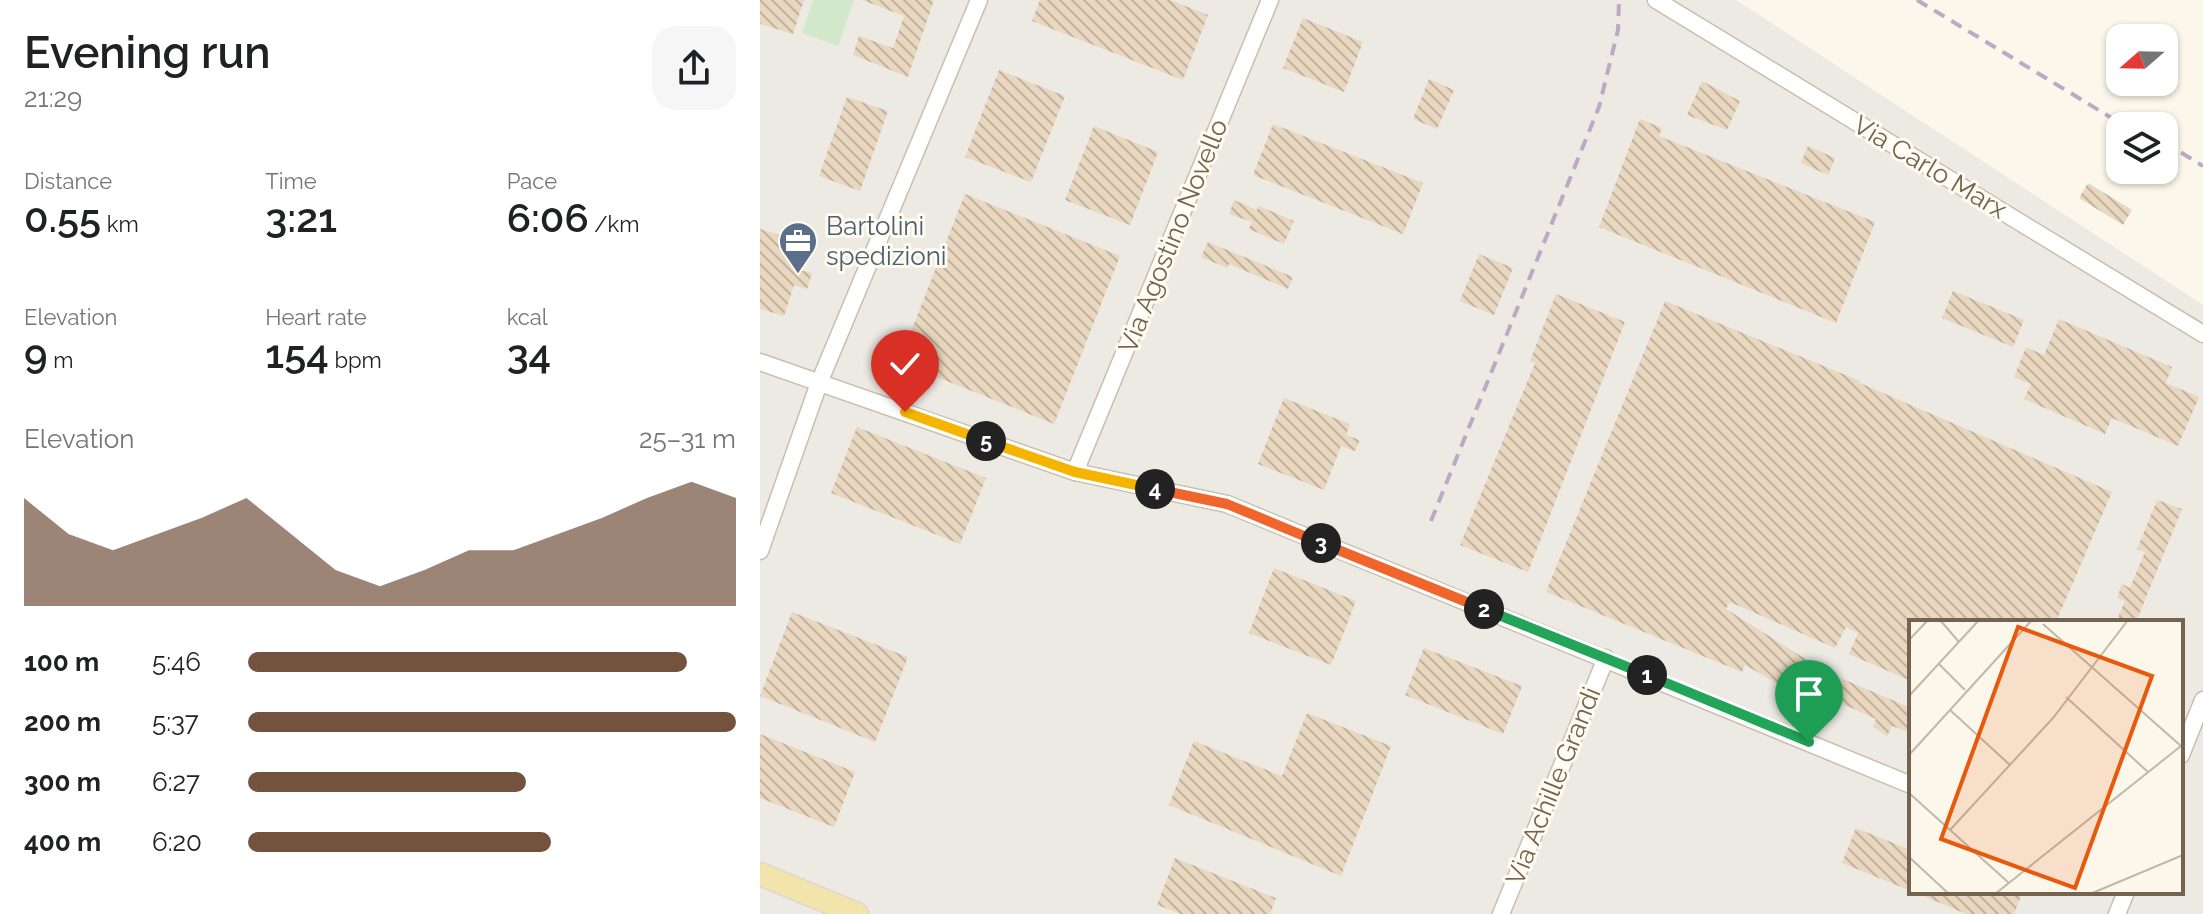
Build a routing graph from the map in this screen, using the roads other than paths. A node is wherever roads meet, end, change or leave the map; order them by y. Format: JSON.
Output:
{"nodes":[{"id":1,"x":979,"y":0,"type":"edge"},
{"id":2,"x":1270,"y":0,"type":"edge"},
{"id":3,"x":1656,"y":0,"type":"edge"},
{"id":4,"x":2203,"y":334,"type":"edge"},
{"id":5,"x":760,"y":362,"type":"edge"},
{"id":6,"x":819,"y":383,"type":"junction"},
{"id":7,"x":1075,"y":472,"type":"junction"},
{"id":8,"x":760,"y":551,"type":"edge"},
{"id":9,"x":1606,"y":658,"type":"junction"},
{"id":10,"x":2203,"y":700,"type":"edge"},
{"id":11,"x":2183,"y":750,"type":"edge"},
{"id":12,"x":1909,"y":784,"type":"edge"},
{"id":13,"x":760,"y":874,"type":"edge"},
{"id":14,"x":760,"y":889,"type":"edge"},
{"id":15,"x":2125,"y":894,"type":"edge"},
{"id":16,"x":820,"y":914,"type":"edge"},
{"id":17,"x":857,"y":914,"type":"edge"},
{"id":18,"x":1501,"y":914,"type":"edge"},
{"id":19,"x":2117,"y":914,"type":"edge"}],
"edges":[{"from":1,"to":6,"type":"street"},
{"from":2,"to":7,"type":"street","name":"Via Agostino Novello"},
{"from":3,"to":4,"type":"street","name":"Via Carlo Marx"},
{"from":5,"to":6,"type":"street"},
{"from":6,"to":7,"type":"street"},
{"from":6,"to":8,"type":"street"},
{"from":7,"to":9,"type":"street"},
{"from":9,"to":12,"type":"street"},
{"from":9,"to":18,"type":"street","name":"Via Achille Grandi"},
{"from":10,"to":11,"type":"street"},
{"from":13,"to":17,"type":"main road"},
{"from":14,"to":16,"type":"main road"},
{"from":15,"to":19,"type":"street"}]}
